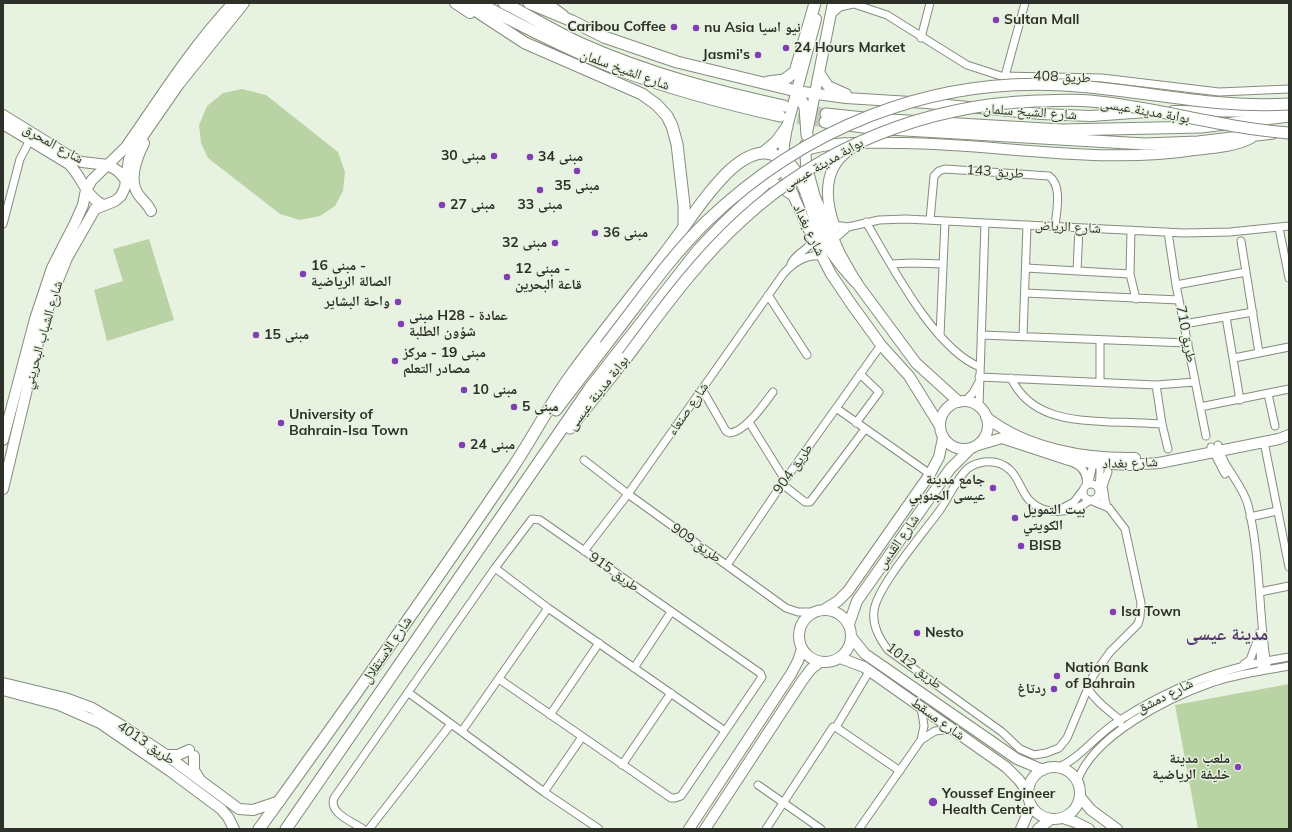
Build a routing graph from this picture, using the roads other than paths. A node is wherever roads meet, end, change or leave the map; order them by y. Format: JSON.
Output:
{"nodes":[{"id":1,"x":233,"y":3,"type":"edge"},
{"id":2,"x":244,"y":3,"type":"edge"},
{"id":3,"x":455,"y":3,"type":"edge"},
{"id":4,"x":464,"y":3,"type":"edge"},
{"id":5,"x":479,"y":3,"type":"edge"},
{"id":6,"x":504,"y":3,"type":"edge"},
{"id":7,"x":529,"y":3,"type":"edge"},
{"id":8,"x":550,"y":3,"type":"edge"},
{"id":9,"x":815,"y":3,"type":"edge"},
{"id":10,"x":820,"y":3,"type":"edge"},
{"id":11,"x":834,"y":3,"type":"edge"},
{"id":12,"x":930,"y":3,"type":"edge"},
{"id":13,"x":1025,"y":3,"type":"edge"},
{"id":14,"x":852,"y":4,"type":"edge"},
{"id":15,"x":831,"y":15,"type":"junction"},
{"id":16,"x":572,"y":20,"type":"junction"},
{"id":17,"x":921,"y":38,"type":"junction"},
{"id":18,"x":525,"y":43,"type":"junction"},
{"id":19,"x":820,"y":74,"type":"junction"},
{"id":20,"x":1005,"y":76,"type":"junction"},
{"id":21,"x":757,"y":82,"type":"junction"},
{"id":22,"x":1289,"y":89,"type":"edge"},
{"id":23,"x":805,"y":94,"type":"junction"},
{"id":24,"x":167,"y":100,"type":"junction"},
{"id":25,"x":865,"y":100,"type":"junction"},
{"id":26,"x":1289,"y":104,"type":"edge"},
{"id":27,"x":786,"y":109,"type":"junction"},
{"id":28,"x":1289,"y":112,"type":"edge"},
{"id":29,"x":3,"y":115,"type":"edge"},
{"id":30,"x":1289,"y":116,"type":"edge"},
{"id":31,"x":3,"y":124,"type":"edge"},
{"id":32,"x":787,"y":127,"type":"junction"},
{"id":33,"x":1289,"y":132,"type":"edge"},
{"id":34,"x":806,"y":135,"type":"joint"},
{"id":35,"x":1254,"y":136,"type":"junction"},
{"id":36,"x":30,"y":140,"type":"junction"},
{"id":37,"x":869,"y":143,"type":"junction"},
{"id":38,"x":805,"y":151,"type":"junction"},
{"id":39,"x":763,"y":153,"type":"junction"},
{"id":40,"x":785,"y":162,"type":"junction"},
{"id":41,"x":108,"y":165,"type":"junction"},
{"id":42,"x":125,"y":179,"type":"junction"},
{"id":43,"x":680,"y":184,"type":"junction"},
{"id":44,"x":767,"y":184,"type":"junction"},
{"id":45,"x":86,"y":190,"type":"junction"},
{"id":46,"x":793,"y":195,"type":"junction"},
{"id":47,"x":103,"y":205,"type":"junction"},
{"id":48,"x":697,"y":210,"type":"junction"},
{"id":49,"x":151,"y":211,"type":"dead end"},
{"id":50,"x":930,"y":220,"type":"junction"},
{"id":51,"x":945,"y":221,"type":"junction"},
{"id":52,"x":866,"y":222,"type":"junction"},
{"id":53,"x":985,"y":222,"type":"junction"},
{"id":54,"x":3,"y":224,"type":"edge"},
{"id":55,"x":722,"y":225,"type":"junction"},
{"id":56,"x":1027,"y":225,"type":"junction"},
{"id":57,"x":684,"y":226,"type":"junction"},
{"id":58,"x":834,"y":226,"type":"junction"},
{"id":59,"x":1289,"y":226,"type":"edge"},
{"id":60,"x":848,"y":227,"type":"junction"},
{"id":61,"x":1055,"y":227,"type":"junction"},
{"id":62,"x":1079,"y":228,"type":"junction"},
{"id":63,"x":1279,"y":228,"type":"junction"},
{"id":64,"x":1131,"y":230,"type":"junction"},
{"id":65,"x":1168,"y":232,"type":"junction"},
{"id":66,"x":838,"y":236,"type":"junction"},
{"id":67,"x":813,"y":239,"type":"junction"},
{"id":68,"x":1242,"y":241,"type":"dead end"},
{"id":69,"x":822,"y":256,"type":"junction"},
{"id":70,"x":891,"y":264,"type":"junction"},
{"id":71,"x":943,"y":264,"type":"junction"},
{"id":72,"x":791,"y":266,"type":"junction"},
{"id":73,"x":1026,"y":268,"type":"junction"},
{"id":74,"x":1077,"y":271,"type":"junction"},
{"id":75,"x":1246,"y":272,"type":"junction"},
{"id":76,"x":1130,"y":274,"type":"junction"},
{"id":77,"x":1289,"y":278,"type":"edge"},
{"id":78,"x":856,"y":282,"type":"junction"},
{"id":79,"x":1176,"y":285,"type":"junction"},
{"id":80,"x":1024,"y":293,"type":"junction"},
{"id":81,"x":768,"y":295,"type":"junction"},
{"id":82,"x":1136,"y":299,"type":"junction"},
{"id":83,"x":1179,"y":300,"type":"junction"},
{"id":84,"x":1253,"y":312,"type":"junction"},
{"id":85,"x":1226,"y":317,"type":"junction"},
{"id":86,"x":1184,"y":324,"type":"junction"},
{"id":87,"x":981,"y":335,"type":"junction"},
{"id":88,"x":940,"y":336,"type":"junction"},
{"id":89,"x":1023,"y":336,"type":"junction"},
{"id":90,"x":1100,"y":340,"type":"junction"},
{"id":91,"x":1188,"y":343,"type":"junction"},
{"id":92,"x":881,"y":345,"type":"junction"},
{"id":93,"x":1289,"y":347,"type":"edge"},
{"id":94,"x":1259,"y":353,"type":"junction"},
{"id":95,"x":807,"y":355,"type":"dead end"},
{"id":96,"x":1234,"y":358,"type":"junction"},
{"id":97,"x":980,"y":367,"type":"junction"},
{"id":98,"x":860,"y":374,"type":"junction"},
{"id":99,"x":1011,"y":378,"type":"junction"},
{"id":100,"x":979,"y":379,"type":"junction"},
{"id":101,"x":1100,"y":382,"type":"junction"},
{"id":102,"x":1195,"y":382,"type":"junction"},
{"id":103,"x":1156,"y":385,"type":"junction"},
{"id":104,"x":702,"y":389,"type":"junction"},
{"id":105,"x":1289,"y":390,"type":"edge"},
{"id":106,"x":773,"y":392,"type":"dead end"},
{"id":107,"x":1268,"y":394,"type":"junction"},
{"id":108,"x":1240,"y":400,"type":"junction"},
{"id":109,"x":962,"y":402,"type":"junction"},
{"id":110,"x":979,"y":406,"type":"junction"},
{"id":111,"x":1200,"y":407,"type":"junction"},
{"id":112,"x":836,"y":408,"type":"junction"},
{"id":113,"x":986,"y":417,"type":"junction"},
{"id":114,"x":749,"y":422,"type":"junction"},
{"id":115,"x":856,"y":423,"type":"junction"},
{"id":116,"x":1162,"y":424,"type":"junction"},
{"id":117,"x":940,"y":426,"type":"junction"},
{"id":118,"x":1275,"y":426,"type":"dead end"},
{"id":119,"x":864,"y":429,"type":"junction"},
{"id":120,"x":1287,"y":435,"type":"edge"},
{"id":121,"x":1206,"y":436,"type":"dead end"},
{"id":122,"x":944,"y":438,"type":"junction"},
{"id":123,"x":3,"y":440,"type":"edge"},
{"id":124,"x":1264,"y":442,"type":"junction"},
{"id":125,"x":974,"y":446,"type":"junction"},
{"id":126,"x":1168,"y":449,"type":"dead end"},
{"id":127,"x":1216,"y":449,"type":"junction"},
{"id":128,"x":1054,"y":456,"type":"junction"},
{"id":129,"x":584,"y":460,"type":"dead end"},
{"id":130,"x":1097,"y":460,"type":"junction"},
{"id":131,"x":1117,"y":465,"type":"junction"},
{"id":132,"x":512,"y":468,"type":"junction"},
{"id":133,"x":1108,"y":472,"type":"junction"},
{"id":134,"x":930,"y":474,"type":"junction"},
{"id":135,"x":1100,"y":481,"type":"junction"},
{"id":136,"x":783,"y":482,"type":"junction"},
{"id":137,"x":1086,"y":487,"type":"junction"},
{"id":138,"x":3,"y":489,"type":"edge"},
{"id":139,"x":1098,"y":490,"type":"junction"},
{"id":140,"x":628,"y":494,"type":"junction"},
{"id":141,"x":1090,"y":500,"type":"junction"},
{"id":142,"x":1107,"y":506,"type":"junction"},
{"id":143,"x":1055,"y":511,"type":"junction"},
{"id":144,"x":1278,"y":511,"type":"junction"},
{"id":145,"x":1250,"y":516,"type":"junction"},
{"id":146,"x":500,"y":517,"type":"junction"},
{"id":147,"x":584,"y":552,"type":"junction"},
{"id":148,"x":727,"y":565,"type":"junction"},
{"id":149,"x":1289,"y":567,"type":"edge"},
{"id":150,"x":495,"y":568,"type":"junction"},
{"id":151,"x":1289,"y":586,"type":"edge"},
{"id":152,"x":1260,"y":592,"type":"junction"},
{"id":153,"x":548,"y":608,"type":"junction"},
{"id":154,"x":825,"y":609,"type":"junction"},
{"id":155,"x":671,"y":612,"type":"junction"},
{"id":156,"x":814,"y":612,"type":"junction"},
{"id":157,"x":1260,"y":615,"type":"junction"},
{"id":158,"x":849,"y":624,"type":"junction"},
{"id":159,"x":1259,"y":633,"type":"junction"},
{"id":160,"x":852,"y":638,"type":"junction"},
{"id":161,"x":599,"y":643,"type":"junction"},
{"id":162,"x":802,"y":648,"type":"junction"},
{"id":163,"x":1289,"y":657,"type":"edge"},
{"id":164,"x":840,"y":658,"type":"junction"},
{"id":165,"x":820,"y":662,"type":"junction"},
{"id":166,"x":1264,"y":662,"type":"junction"},
{"id":167,"x":1242,"y":666,"type":"junction"},
{"id":168,"x":1289,"y":666,"type":"edge"},
{"id":169,"x":634,"y":668,"type":"junction"},
{"id":170,"x":870,"y":670,"type":"junction"},
{"id":171,"x":1265,"y":670,"type":"junction"},
{"id":172,"x":3,"y":679,"type":"edge"},
{"id":173,"x":499,"y":679,"type":"junction"},
{"id":174,"x":3,"y":684,"type":"edge"},
{"id":175,"x":19,"y":687,"type":"junction"},
{"id":176,"x":1087,"y":687,"type":"junction"},
{"id":177,"x":3,"y":690,"type":"edge"},
{"id":178,"x":409,"y":693,"type":"junction"},
{"id":179,"x":671,"y":693,"type":"junction"},
{"id":180,"x":1084,"y":696,"type":"junction"},
{"id":181,"x":1094,"y":697,"type":"junction"},
{"id":182,"x":921,"y":707,"type":"junction"},
{"id":183,"x":1111,"y":714,"type":"junction"},
{"id":184,"x":550,"y":715,"type":"junction"},
{"id":185,"x":1120,"y":720,"type":"junction"},
{"id":186,"x":451,"y":724,"type":"junction"},
{"id":187,"x":1111,"y":726,"type":"junction"},
{"id":188,"x":836,"y":727,"type":"junction"},
{"id":189,"x":952,"y":729,"type":"junction"},
{"id":190,"x":462,"y":731,"type":"junction"},
{"id":191,"x":725,"y":731,"type":"junction"},
{"id":192,"x":1113,"y":736,"type":"junction"},
{"id":193,"x":582,"y":737,"type":"junction"},
{"id":194,"x":922,"y":740,"type":"junction"},
{"id":195,"x":166,"y":755,"type":"junction"},
{"id":196,"x":622,"y":765,"type":"junction"},
{"id":197,"x":1057,"y":768,"type":"junction"},
{"id":198,"x":178,"y":770,"type":"junction"},
{"id":199,"x":1043,"y":770,"type":"junction"},
{"id":200,"x":900,"y":771,"type":"junction"},
{"id":201,"x":201,"y":781,"type":"junction"},
{"id":202,"x":1077,"y":782,"type":"junction"},
{"id":203,"x":758,"y":785,"type":"dead end"},
{"id":204,"x":544,"y":792,"type":"junction"},
{"id":205,"x":1028,"y":793,"type":"junction"},
{"id":206,"x":1080,"y":797,"type":"junction"},
{"id":207,"x":280,"y":801,"type":"junction"},
{"id":208,"x":783,"y":803,"type":"junction"},
{"id":209,"x":1031,"y":806,"type":"junction"},
{"id":210,"x":1063,"y":818,"type":"junction"},
{"id":211,"x":1051,"y":819,"type":"junction"},
{"id":212,"x":234,"y":829,"type":"edge"},
{"id":213,"x":260,"y":829,"type":"edge"},
{"id":214,"x":286,"y":829,"type":"edge"},
{"id":215,"x":363,"y":829,"type":"edge"},
{"id":216,"x":369,"y":829,"type":"edge"},
{"id":217,"x":599,"y":829,"type":"edge"},
{"id":218,"x":689,"y":829,"type":"edge"},
{"id":219,"x":705,"y":829,"type":"edge"},
{"id":220,"x":766,"y":829,"type":"edge"},
{"id":221,"x":821,"y":829,"type":"edge"},
{"id":222,"x":859,"y":829,"type":"edge"},
{"id":223,"x":1021,"y":829,"type":"edge"},
{"id":224,"x":1038,"y":829,"type":"edge"},
{"id":225,"x":1089,"y":829,"type":"edge"},
{"id":226,"x":1117,"y":829,"type":"edge"}],
"edges":[{"from":1,"to":41,"type":"street","name":"شارع الشباب البحريني"},
{"from":2,"to":24,"type":"street","name":"شارع الشباب البحريني"},
{"from":3,"to":18,"type":"street"},
{"from":4,"to":18,"type":"main road"},
{"from":5,"to":27,"type":"main road","name":"شارع الشيخ سلمان"},
{"from":6,"to":27,"type":"main road","name":"شارع الشيخ سلمان"},
{"from":7,"to":16,"type":"main road"},
{"from":8,"to":16,"type":"street"},
{"from":9,"to":21,"type":"main road"},
{"from":10,"to":23,"type":"street"},
{"from":11,"to":15,"type":"street"},
{"from":12,"to":17,"type":"street"},
{"from":13,"to":20,"type":"street"},
{"from":14,"to":15,"type":"street","name":"طريق 408"},
{"from":14,"to":17,"type":"street","name":"طريق 408"},
{"from":15,"to":19,"type":"street"},
{"from":16,"to":21,"type":"main road"},
{"from":17,"to":20,"type":"street","name":"طريق 408"},
{"from":18,"to":43,"type":"main road"},
{"from":19,"to":23,"type":"street"},
{"from":19,"to":25,"type":"street"},
{"from":20,"to":22,"type":"street","name":"طريق 408"},
{"from":21,"to":23,"type":"main road"},
{"from":23,"to":25,"type":"street","name":"شارع الشيخ سلمان"},
{"from":23,"to":27,"type":"street","name":"شارع بغداد"},
{"from":23,"to":34,"type":"main road"},
{"from":24,"to":42,"type":"street","name":"شارع الشباب البحريني"},
{"from":24,"to":49,"type":"street"},
{"from":25,"to":28,"type":"street","name":"شارع الشيخ سلمان"},
{"from":26,"to":132,"type":"main road","name":"بوابة مدينة عيسى","bridge":true},
{"from":27,"to":32,"type":"street","name":"شارع بغداد"},
{"from":29,"to":41,"type":"street","name":"شارع المحرق"},
{"from":30,"to":35,"type":"main road","name":"شارع الشيخ سلمان"},
{"from":31,"to":36,"type":"street","name":"شارع المحرق"},
{"from":32,"to":39,"type":"main road"},
{"from":32,"to":40,"type":"street","name":"شارع بغداد"},
{"from":33,"to":35,"type":"main road","name":"شارع الشيخ سلمان"},
{"from":33,"to":146,"type":"main road","name":"بوابة مدينة عيسى","bridge":true},
{"from":34,"to":38,"type":"street","name":"شارع بغداد"},
{"from":35,"to":37,"type":"street","name":"شارع الشيخ سلمان"},
{"from":36,"to":45,"type":"street","name":"شارع المحرق"},
{"from":36,"to":54,"type":"street"},
{"from":37,"to":38,"type":"street","name":"شارع الشيخ سلمان"},
{"from":37,"to":58,"type":"street"},
{"from":38,"to":40,"type":"street","name":"شارع الشيخ سلمان"},
{"from":38,"to":78,"type":"street","name":"شارع بغداد"},
{"from":39,"to":40,"type":"main road"},
{"from":39,"to":48,"type":"main road"},
{"from":40,"to":44,"type":"main road"},
{"from":40,"to":46,"type":"street","name":"شارع بغداد"},
{"from":40,"to":78,"type":"main road"},
{"from":41,"to":42,"type":"street"},
{"from":41,"to":45,"type":"street","name":"شارع الشباب البحريني"},
{"from":42,"to":47,"type":"street","name":"شارع الشباب البحريني"},
{"from":43,"to":48,"type":"main road"},
{"from":43,"to":57,"type":"main road"},
{"from":44,"to":46,"type":"main road"},
{"from":44,"to":55,"type":"main road"},
{"from":45,"to":47,"type":"street","name":"شارع المحرق"},
{"from":45,"to":123,"type":"street","name":"شارع الشباب البحريني"},
{"from":46,"to":67,"type":"street","name":"شارع بغداد"},
{"from":47,"to":138,"type":"street","name":"شارع الشباب البحريني"},
{"from":48,"to":55,"type":"main road"},
{"from":48,"to":57,"type":"main road"},
{"from":50,"to":51,"type":"street","name":"شارع الرياض"},
{"from":50,"to":52,"type":"street","name":"شارع الرياض"},
{"from":50,"to":61,"type":"street","name":"طريق 143"},
{"from":51,"to":53,"type":"street","name":"شارع الرياض"},
{"from":51,"to":71,"type":"street"},
{"from":52,"to":60,"type":"street","name":"شارع الرياض"},
{"from":52,"to":70,"type":"street"},
{"from":53,"to":56,"type":"street","name":"شارع الرياض"},
{"from":53,"to":87,"type":"street"},
{"from":55,"to":146,"type":"main road"},
{"from":56,"to":61,"type":"street","name":"شارع الرياض"},
{"from":56,"to":73,"type":"street"},
{"from":57,"to":132,"type":"main road"},
{"from":58,"to":60,"type":"street","name":"شارع الرياض"},
{"from":58,"to":66,"type":"street"},
{"from":59,"to":63,"type":"street","name":"شارع الرياض"},
{"from":60,"to":66,"type":"street","name":"شارع الرياض"},
{"from":61,"to":62,"type":"street","name":"شارع الرياض"},
{"from":62,"to":64,"type":"street","name":"شارع الرياض"},
{"from":62,"to":74,"type":"street"},
{"from":63,"to":65,"type":"street","name":"شارع الرياض"},
{"from":63,"to":77,"type":"street"},
{"from":64,"to":65,"type":"street","name":"شارع الرياض"},
{"from":64,"to":76,"type":"street"},
{"from":65,"to":79,"type":"street","name":"طريق 710"},
{"from":66,"to":78,"type":"street"},
{"from":67,"to":69,"type":"street","name":"شارع بغداد"},
{"from":67,"to":72,"type":"street","name":"شارع صنعاء"},
{"from":68,"to":75,"type":"street"},
{"from":69,"to":72,"type":"street","name":"شارع صنعاء"},
{"from":69,"to":92,"type":"street","name":"شارع بغداد"},
{"from":70,"to":71,"type":"street"},
{"from":70,"to":88,"type":"street"},
{"from":71,"to":88,"type":"street"},
{"from":72,"to":81,"type":"street","name":"شارع صنعاء"},
{"from":73,"to":74,"type":"street"},
{"from":73,"to":80,"type":"street"},
{"from":74,"to":76,"type":"street"},
{"from":75,"to":79,"type":"street"},
{"from":75,"to":84,"type":"street"},
{"from":76,"to":82,"type":"street"},
{"from":78,"to":109,"type":"street","name":"شارع بغداد"},
{"from":79,"to":83,"type":"street","name":"طريق 710"},
{"from":80,"to":82,"type":"street"},
{"from":80,"to":89,"type":"street"},
{"from":81,"to":95,"type":"street"},
{"from":81,"to":104,"type":"street","name":"شارع صنعاء"},
{"from":82,"to":83,"type":"street"},
{"from":83,"to":86,"type":"street","name":"طريق 710"},
{"from":84,"to":85,"type":"street"},
{"from":84,"to":94,"type":"street"},
{"from":85,"to":86,"type":"street"},
{"from":85,"to":96,"type":"street"},
{"from":86,"to":91,"type":"street","name":"طريق 710"},
{"from":87,"to":89,"type":"street"},
{"from":87,"to":97,"type":"street"},
{"from":88,"to":97,"type":"street"},
{"from":89,"to":90,"type":"street"},
{"from":90,"to":91,"type":"street"},
{"from":90,"to":101,"type":"street"},
{"from":91,"to":102,"type":"street","name":"طريق 710"},
{"from":92,"to":98,"type":"street","name":"طريق 904"},
{"from":92,"to":117,"type":"street","name":"شارع بغداد"},
{"from":93,"to":94,"type":"street"},
{"from":94,"to":96,"type":"street"},
{"from":96,"to":108,"type":"street"},
{"from":97,"to":100,"type":"street"},
{"from":98,"to":112,"type":"street","name":"طريق 904"},
{"from":98,"to":115,"type":"street"},
{"from":99,"to":100,"type":"street"},
{"from":99,"to":101,"type":"street"},
{"from":99,"to":116,"type":"street"},
{"from":100,"to":109,"type":"street"},
{"from":100,"to":110,"type":"street"},
{"from":101,"to":103,"type":"street"},
{"from":102,"to":103,"type":"street"},
{"from":102,"to":111,"type":"street","name":"طريق 710"},
{"from":103,"to":116,"type":"street"},
{"from":104,"to":114,"type":"street"},
{"from":104,"to":140,"type":"street","name":"شارع صنعاء"},
{"from":105,"to":107,"type":"street"},
{"from":106,"to":114,"type":"street"},
{"from":107,"to":108,"type":"street"},
{"from":107,"to":118,"type":"street"},
{"from":108,"to":111,"type":"street"},
{"from":109,"to":110,"type":"street"},
{"from":109,"to":117,"type":"street"},
{"from":110,"to":113,"type":"street"},
{"from":111,"to":121,"type":"street","name":"طريق 710"},
{"from":112,"to":115,"type":"street"},
{"from":112,"to":136,"type":"street","name":"طريق 904"},
{"from":113,"to":125,"type":"street"},
{"from":113,"to":130,"type":"street","name":"شارع بغداد"},
{"from":114,"to":136,"type":"street"},
{"from":115,"to":119,"type":"street"},
{"from":116,"to":126,"type":"street"},
{"from":117,"to":122,"type":"street"},
{"from":119,"to":134,"type":"street"},
{"from":119,"to":136,"type":"street"},
{"from":120,"to":124,"type":"street","name":"شارع بغداد"},
{"from":120,"to":127,"type":"street","name":"شارع بغداد"},
{"from":122,"to":125,"type":"street"},
{"from":122,"to":134,"type":"street","name":"شارع القدس"},
{"from":124,"to":127,"type":"street","name":"شارع بغداد"},
{"from":124,"to":144,"type":"street"},
{"from":125,"to":128,"type":"street","name":"شارع بغداد"},
{"from":125,"to":158,"type":"street","name":"شارع القدس"},
{"from":127,"to":130,"type":"street","name":"شارع بغداد"},
{"from":127,"to":131,"type":"street","name":"شارع بغداد"},
{"from":127,"to":145,"type":"street"},
{"from":128,"to":130,"type":"street","name":"شارع بغداد"},
{"from":128,"to":137,"type":"street"},
{"from":129,"to":140,"type":"street","name":"طريق 909"},
{"from":130,"to":131,"type":"street","name":"شارع بغداد"},
{"from":130,"to":135,"type":"street"},
{"from":130,"to":137,"type":"street"},
{"from":131,"to":133,"type":"street"},
{"from":132,"to":207,"type":"main road","name":"شارع الاستقلال"},
{"from":133,"to":135,"type":"street"},
{"from":133,"to":142,"type":"street"},
{"from":134,"to":154,"type":"street","name":"شارع القدس"},
{"from":135,"to":139,"type":"street"},
{"from":136,"to":148,"type":"street","name":"طريق 904"},
{"from":137,"to":139,"type":"street"},
{"from":137,"to":141,"type":"street"},
{"from":137,"to":143,"type":"street"},
{"from":139,"to":141,"type":"street"},
{"from":139,"to":142,"type":"street"},
{"from":140,"to":147,"type":"street","name":"شارع صنعاء"},
{"from":140,"to":148,"type":"street","name":"طريق 909"},
{"from":141,"to":142,"type":"street","name":"طريق 1012"},
{"from":141,"to":143,"type":"street"},
{"from":142,"to":176,"type":"street","name":"طريق 1012"},
{"from":143,"to":180,"type":"street","name":"طريق 1012"},
{"from":144,"to":145,"type":"street"},
{"from":144,"to":149,"type":"street"},
{"from":145,"to":152,"type":"street"},
{"from":146,"to":214,"type":"main road","name":"شارع الاستقلال"},
{"from":147,"to":150,"type":"street","name":"طريق 915"},
{"from":147,"to":155,"type":"street","name":"طريق 915"},
{"from":148,"to":156,"type":"street","name":"طريق 909"},
{"from":150,"to":153,"type":"street"},
{"from":150,"to":178,"type":"street","name":"طريق 915"},
{"from":151,"to":152,"type":"street"},
{"from":152,"to":157,"type":"street"},
{"from":153,"to":161,"type":"street"},
{"from":153,"to":173,"type":"street"},
{"from":154,"to":156,"type":"street"},
{"from":154,"to":158,"type":"street"},
{"from":155,"to":169,"type":"street"},
{"from":155,"to":191,"type":"street","name":"طريق 915"},
{"from":156,"to":162,"type":"street"},
{"from":157,"to":159,"type":"street"},
{"from":157,"to":166,"type":"street"},
{"from":158,"to":160,"type":"street"},
{"from":159,"to":166,"type":"street"},
{"from":159,"to":167,"type":"street"},
{"from":160,"to":164,"type":"street"},
{"from":160,"to":199,"type":"street","name":"شارع مسقط"},
{"from":161,"to":169,"type":"street"},
{"from":161,"to":184,"type":"street"},
{"from":162,"to":165,"type":"street"},
{"from":162,"to":218,"type":"street"},
{"from":163,"to":166,"type":"street","name":"شارع دمشق"},
{"from":164,"to":165,"type":"street"},
{"from":164,"to":170,"type":"street","name":"شارع مسقط"},
{"from":165,"to":219,"type":"street"},
{"from":166,"to":167,"type":"street","name":"شارع دمشق"},
{"from":166,"to":171,"type":"street"},
{"from":167,"to":185,"type":"street","name":"شارع دمشق"},
{"from":168,"to":171,"type":"street","name":"شارع دمشق"},
{"from":169,"to":179,"type":"street"},
{"from":170,"to":182,"type":"street","name":"شارع مسقط"},
{"from":170,"to":188,"type":"street"},
{"from":171,"to":192,"type":"street","name":"شارع دمشق"},
{"from":172,"to":175,"type":"street"},
{"from":173,"to":184,"type":"street","name":"طريق 915"},
{"from":173,"to":190,"type":"street"},
{"from":174,"to":175,"type":"street","name":"طريق 4013"},
{"from":175,"to":195,"type":"street","name":"طريق 4013"},
{"from":176,"to":180,"type":"street","name":"طريق 1012"},
{"from":176,"to":181,"type":"street"},
{"from":177,"to":198,"type":"street","name":"طريق 4013"},
{"from":178,"to":186,"type":"street"},
{"from":178,"to":215,"type":"street","name":"طريق 915"},
{"from":179,"to":191,"type":"street"},
{"from":179,"to":196,"type":"street"},
{"from":180,"to":181,"type":"street"},
{"from":181,"to":183,"type":"street"},
{"from":182,"to":189,"type":"street","name":"شارع مسقط"},
{"from":182,"to":194,"type":"street"},
{"from":183,"to":185,"type":"street"},
{"from":183,"to":187,"type":"street"},
{"from":184,"to":193,"type":"street","name":"طريق 915"},
{"from":185,"to":187,"type":"street","name":"شارع دمشق"},
{"from":185,"to":192,"type":"street"},
{"from":186,"to":190,"type":"street"},
{"from":186,"to":216,"type":"street"},
{"from":187,"to":197,"type":"street","name":"شارع دمشق"},
{"from":188,"to":200,"type":"street"},
{"from":188,"to":208,"type":"street"},
{"from":189,"to":194,"type":"street"},
{"from":189,"to":205,"type":"street","name":"شارع مسقط"},
{"from":190,"to":204,"type":"street"},
{"from":191,"to":196,"type":"street","name":"طريق 915"},
{"from":192,"to":202,"type":"street","name":"شارع دمشق"},
{"from":193,"to":196,"type":"street","name":"طريق 915"},
{"from":193,"to":204,"type":"street"},
{"from":194,"to":200,"type":"street"},
{"from":195,"to":198,"type":"street","name":"طريق 4013"},
{"from":195,"to":201,"type":"street"},
{"from":197,"to":199,"type":"street"},
{"from":197,"to":202,"type":"street"},
{"from":198,"to":201,"type":"street","name":"طريق 4013"},
{"from":198,"to":212,"type":"street","name":"طريق 4013"},
{"from":199,"to":205,"type":"street"},
{"from":200,"to":222,"type":"street"},
{"from":201,"to":207,"type":"street","name":"طريق 4013"},
{"from":202,"to":206,"type":"street"},
{"from":203,"to":208,"type":"street"},
{"from":204,"to":217,"type":"street"},
{"from":205,"to":209,"type":"street"},
{"from":206,"to":210,"type":"street"},
{"from":206,"to":226,"type":"street"},
{"from":207,"to":213,"type":"main road","name":"شارع الاستقلال"},
{"from":208,"to":220,"type":"street"},
{"from":208,"to":221,"type":"street"},
{"from":209,"to":211,"type":"street"},
{"from":209,"to":223,"type":"street"},
{"from":210,"to":211,"type":"street"},
{"from":210,"to":225,"type":"street"},
{"from":211,"to":224,"type":"street"}]}
